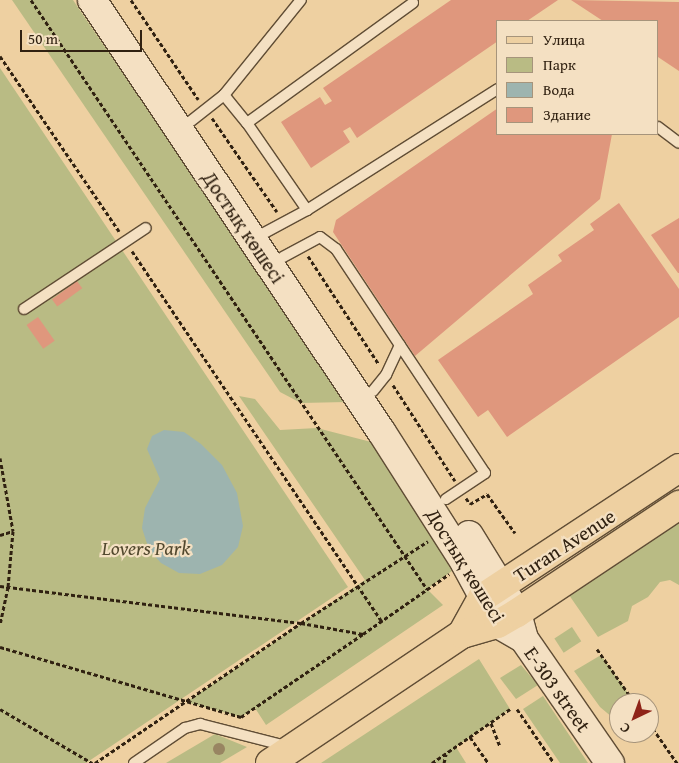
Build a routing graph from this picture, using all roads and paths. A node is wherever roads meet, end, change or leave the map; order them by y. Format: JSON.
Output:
{"nodes":[{"id":1,"x":31,"y":0,"type":"edge"},
{"id":2,"x":92,"y":0,"type":"edge"},
{"id":3,"x":110,"y":0,"type":"edge"},
{"id":4,"x":131,"y":0,"type":"edge"},
{"id":5,"x":301,"y":0,"type":"edge"},
{"id":6,"x":413,"y":3,"type":"dead end"},
{"id":7,"x":0,"y":56,"type":"edge"},
{"id":8,"x":497,"y":90,"type":"edge"},
{"id":9,"x":224,"y":95,"type":"junction"},
{"id":10,"x":198,"y":115,"type":"junction"},
{"id":11,"x":247,"y":123,"type":"junction"},
{"id":12,"x":659,"y":128,"type":"edge"},
{"id":13,"x":679,"y":143,"type":"edge"},
{"id":14,"x":307,"y":210,"type":"junction"},
{"id":15,"x":146,"y":228,"type":"dead end"},
{"id":16,"x":267,"y":231,"type":"junction"},
{"id":17,"x":126,"y":241,"type":"junction"},
{"id":18,"x":292,"y":251,"type":"junction"},
{"id":19,"x":24,"y":309,"type":"dead end"},
{"id":20,"x":400,"y":345,"type":"junction"},
{"id":21,"x":379,"y":383,"type":"junction"},
{"id":22,"x":0,"y":458,"type":"edge"},
{"id":23,"x":679,"y":468,"type":"edge"},
{"id":24,"x":453,"y":494,"type":"junction"},
{"id":25,"x":679,"y":505,"type":"edge"},
{"id":26,"x":13,"y":531,"type":"junction"},
{"id":27,"x":515,"y":533,"type":"dead end"},
{"id":28,"x":0,"y":534,"type":"edge"},
{"id":29,"x":434,"y":536,"type":"dead end"},
{"id":30,"x":405,"y":556,"type":"junction"},
{"id":31,"x":452,"y":571,"type":"dead end"},
{"id":32,"x":358,"y":584,"type":"junction"},
{"id":33,"x":0,"y":586,"type":"edge"},
{"id":34,"x":8,"y":588,"type":"junction"},
{"id":35,"x":427,"y":589,"type":"junction"},
{"id":36,"x":491,"y":592,"type":"junction"},
{"id":37,"x":508,"y":618,"type":"junction"},
{"id":38,"x":382,"y":621,"type":"junction"},
{"id":39,"x":301,"y":623,"type":"junction"},
{"id":40,"x":0,"y":625,"type":"edge"},
{"id":41,"x":363,"y":634,"type":"junction"},
{"id":42,"x":462,"y":634,"type":"junction"},
{"id":43,"x":524,"y":639,"type":"joint"},
{"id":44,"x":0,"y":647,"type":"edge"},
{"id":45,"x":597,"y":649,"type":"dead end"},
{"id":46,"x":628,"y":693,"type":"edge"},
{"id":47,"x":186,"y":702,"type":"junction"},
{"id":48,"x":517,"y":708,"type":"dead end"},
{"id":49,"x":0,"y":709,"type":"edge"},
{"id":50,"x":510,"y":709,"type":"dead end"},
{"id":51,"x":491,"y":723,"type":"junction"},
{"id":52,"x":470,"y":737,"type":"junction"},
{"id":53,"x":659,"y":737,"type":"edge"},
{"id":54,"x":500,"y":746,"type":"dead end"},
{"id":55,"x":446,"y":754,"type":"junction"},
{"id":56,"x":279,"y":758,"type":"edge"},
{"id":57,"x":94,"y":763,"type":"edge"},
{"id":58,"x":134,"y":763,"type":"edge"},
{"id":59,"x":432,"y":763,"type":"edge"},
{"id":60,"x":444,"y":763,"type":"edge"},
{"id":61,"x":488,"y":763,"type":"edge"},
{"id":62,"x":554,"y":763,"type":"edge"},
{"id":63,"x":610,"y":763,"type":"edge"},
{"id":64,"x":677,"y":763,"type":"edge"}],
"edges":[{"from":1,"to":30,"type":"path"},
{"from":2,"to":16,"type":"street","name":"Достық көшесі"},
{"from":3,"to":10,"type":"street","name":"Достық көшесі"},
{"from":4,"to":10,"type":"path"},
{"from":5,"to":9,"type":"lane"},
{"from":6,"to":11,"type":"lane"},
{"from":7,"to":17,"type":"path"},
{"from":8,"to":14,"type":"lane"},
{"from":9,"to":10,"type":"lane"},
{"from":9,"to":11,"type":"lane"},
{"from":10,"to":16,"type":"street","name":"Достық көшесі"},
{"from":10,"to":16,"type":"path"},
{"from":11,"to":14,"type":"lane"},
{"from":12,"to":13,"type":"lane"},
{"from":14,"to":16,"type":"lane"},
{"from":15,"to":17,"type":"lane"},
{"from":16,"to":18,"type":"street","name":"Достық көшесі"},
{"from":16,"to":36,"type":"street","name":"Достық көшесі"},
{"from":17,"to":19,"type":"lane"},
{"from":17,"to":32,"type":"path"},
{"from":18,"to":20,"type":"lane"},
{"from":18,"to":21,"type":"street","name":"Достық көшесі"},
{"from":18,"to":21,"type":"path"},
{"from":20,"to":21,"type":"lane"},
{"from":20,"to":24,"type":"lane"},
{"from":21,"to":24,"type":"street","name":"Достық көшесі"},
{"from":21,"to":24,"type":"path"},
{"from":22,"to":26,"type":"path"},
{"from":23,"to":36,"type":"main road","name":"Turan Avenue"},
{"from":24,"to":27,"type":"path"},
{"from":24,"to":36,"type":"street","name":"Достық көшесі"},
{"from":25,"to":37,"type":"main road","name":"Turan Avenue"},
{"from":26,"to":28,"type":"path"},
{"from":26,"to":34,"type":"path"},
{"from":29,"to":30,"type":"path"},
{"from":30,"to":32,"type":"path"},
{"from":30,"to":35,"type":"path"},
{"from":31,"to":35,"type":"path"},
{"from":32,"to":38,"type":"path"},
{"from":32,"to":39,"type":"path"},
{"from":33,"to":34,"type":"path"},
{"from":34,"to":39,"type":"path"},
{"from":34,"to":40,"type":"path"},
{"from":35,"to":38,"type":"path"},
{"from":36,"to":37,"type":"street","name":"Достық көшесі"},
{"from":36,"to":42,"type":"main road","name":"Turan Avenue"},
{"from":37,"to":42,"type":"main road","name":"Turan Avenue"},
{"from":37,"to":43,"type":"street","name":"Достық көшесі"},
{"from":38,"to":41,"type":"path"},
{"from":39,"to":41,"type":"path"},
{"from":39,"to":47,"type":"path"},
{"from":41,"to":47,"type":"path"},
{"from":42,"to":56,"type":"main road","name":"Turan Avenue"},
{"from":43,"to":63,"type":"street","name":"E-303 street"},
{"from":44,"to":47,"type":"path"},
{"from":45,"to":46,"type":"path"},
{"from":47,"to":57,"type":"path"},
{"from":48,"to":62,"type":"path"},
{"from":49,"to":57,"type":"path"},
{"from":50,"to":51,"type":"path"},
{"from":51,"to":52,"type":"path"},
{"from":51,"to":54,"type":"path"},
{"from":52,"to":55,"type":"path"},
{"from":52,"to":61,"type":"path"},
{"from":53,"to":64,"type":"path"},
{"from":55,"to":59,"type":"path"},
{"from":55,"to":60,"type":"path"},
{"from":56,"to":58,"type":"lane"}]}
